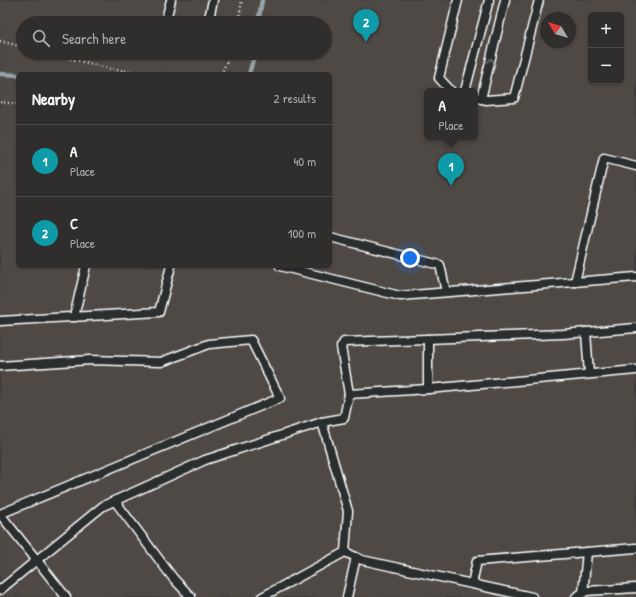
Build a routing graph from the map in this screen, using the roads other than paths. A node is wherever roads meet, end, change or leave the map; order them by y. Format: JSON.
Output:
{"nodes":[{"id":1,"x":171,"y":0,"type":"edge"},
{"id":2,"x":213,"y":0,"type":"edge"},
{"id":3,"x":458,"y":0,"type":"edge"},
{"id":4,"x":489,"y":0,"type":"edge"},
{"id":5,"x":506,"y":0,"type":"edge"},
{"id":6,"x":539,"y":0,"type":"edge"},
{"id":7,"x":167,"y":16,"type":"edge"},
{"id":8,"x":210,"y":16,"type":"edge"},
{"id":9,"x":448,"y":88,"type":"edge"},
{"id":10,"x":466,"y":88,"type":"edge"},
{"id":11,"x":478,"y":98,"type":"edge"},
{"id":12,"x":636,"y":166,"type":"edge"},
{"id":13,"x":332,"y":237,"type":"edge"},
{"id":14,"x":86,"y":268,"type":"edge"},
{"id":15,"x":170,"y":268,"type":"edge"},
{"id":16,"x":288,"y":268,"type":"edge"},
{"id":17,"x":636,"y":278,"type":"edge"},
{"id":18,"x":575,"y":282,"type":"junction"},
{"id":19,"x":446,"y":292,"type":"junction"},
{"id":20,"x":74,"y":317,"type":"junction"},
{"id":21,"x":0,"y":321,"type":"edge"},
{"id":22,"x":636,"y":328,"type":"edge"},
{"id":23,"x":586,"y":332,"type":"junction"},
{"id":24,"x":428,"y":339,"type":"junction"},
{"id":25,"x":0,"y":366,"type":"edge"},
{"id":26,"x":636,"y":370,"type":"edge"},
{"id":27,"x":589,"y":374,"type":"junction"},
{"id":28,"x":428,"y":389,"type":"junction"},
{"id":29,"x":349,"y":394,"type":"junction"},
{"id":30,"x":322,"y":422,"type":"junction"},
{"id":31,"x":115,"y":500,"type":"junction"},
{"id":32,"x":0,"y":514,"type":"edge"},
{"id":33,"x":636,"y":548,"type":"edge"},
{"id":34,"x":345,"y":552,"type":"junction"},
{"id":35,"x":587,"y":552,"type":"junction"},
{"id":36,"x":356,"y":557,"type":"junction"},
{"id":37,"x":38,"y":561,"type":"junction"},
{"id":38,"x":472,"y":584,"type":"junction"},
{"id":39,"x":636,"y":588,"type":"edge"},
{"id":40,"x":0,"y":590,"type":"edge"},
{"id":41,"x":579,"y":595,"type":"edge"},
{"id":42,"x":66,"y":597,"type":"edge"},
{"id":43,"x":191,"y":597,"type":"edge"},
{"id":44,"x":262,"y":597,"type":"edge"},
{"id":45,"x":347,"y":597,"type":"edge"},
{"id":46,"x":532,"y":597,"type":"edge"}],
"edges":[{"from":1,"to":7,"type":"lane"},
{"from":2,"to":8,"type":"lane"},
{"from":3,"to":9,"type":"lane"},
{"from":4,"to":10,"type":"lane"},
{"from":11,"to":5,"type":"lane","one_way":true},
{"from":6,"to":11,"type":"lane"},
{"from":12,"to":18,"type":"lane"},
{"from":13,"to":19,"type":"lane"},
{"from":14,"to":20,"type":"lane"},
{"from":15,"to":20,"type":"lane"},
{"from":16,"to":19,"type":"lane"},
{"from":17,"to":18,"type":"lane"},
{"from":18,"to":19,"type":"lane"},
{"from":20,"to":21,"type":"lane"},
{"from":22,"to":23,"type":"lane"},
{"from":23,"to":24,"type":"lane"},
{"from":23,"to":27,"type":"lane"},
{"from":24,"to":28,"type":"lane"},
{"from":24,"to":29,"type":"lane"},
{"from":25,"to":32,"type":"lane"},
{"from":26,"to":27,"type":"lane"},
{"from":27,"to":28,"type":"lane"},
{"from":28,"to":29,"type":"lane"},
{"from":29,"to":30,"type":"lane"},
{"from":30,"to":31,"type":"lane"},
{"from":30,"to":34,"type":"lane"},
{"from":31,"to":37,"type":"lane"},
{"from":31,"to":43,"type":"lane"},
{"from":32,"to":37,"type":"lane"},
{"from":33,"to":35,"type":"lane"},
{"from":34,"to":36,"type":"lane"},
{"from":34,"to":44,"type":"lane"},
{"from":35,"to":38,"type":"lane"},
{"from":35,"to":41,"type":"lane"},
{"from":36,"to":38,"type":"lane"},
{"from":36,"to":45,"type":"lane"},
{"from":37,"to":40,"type":"lane"},
{"from":37,"to":42,"type":"lane"},
{"from":38,"to":46,"type":"lane"},
{"from":39,"to":41,"type":"lane"}]}
